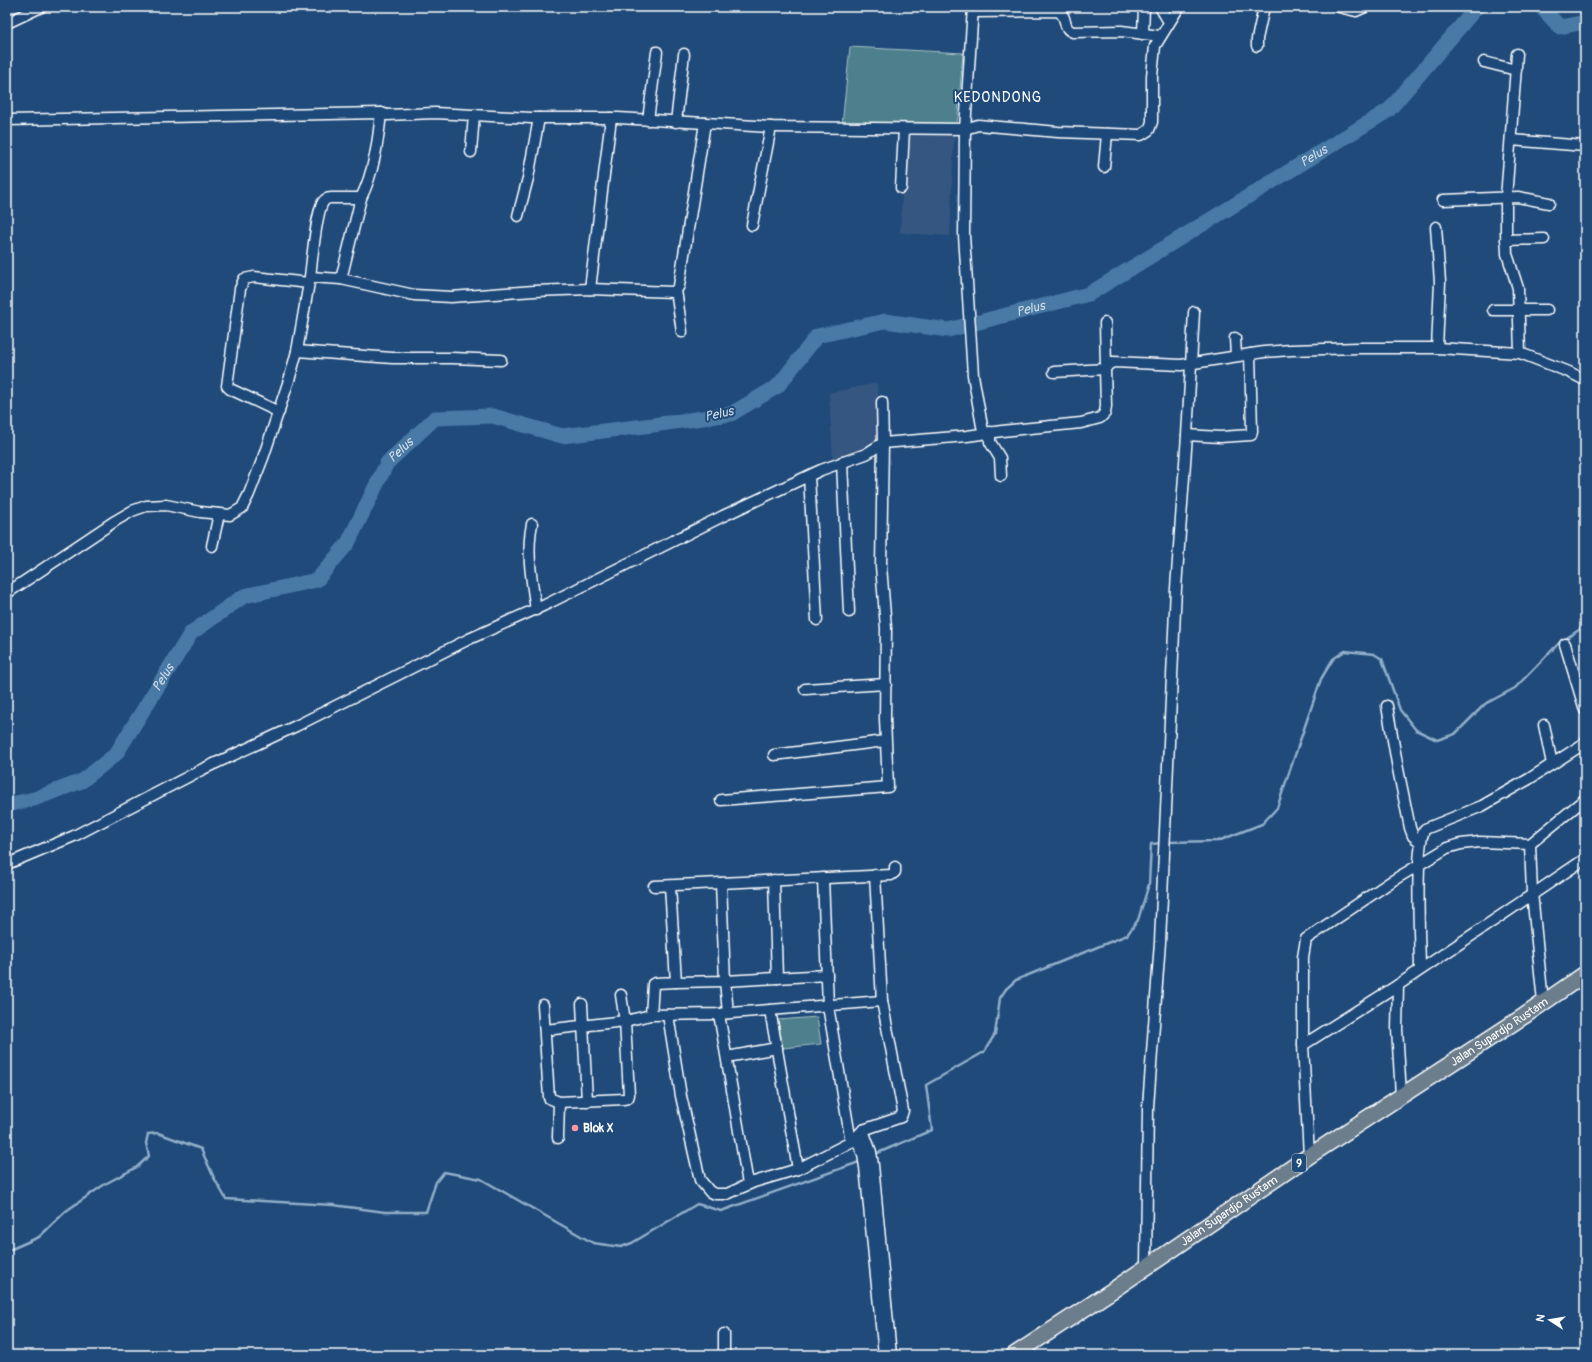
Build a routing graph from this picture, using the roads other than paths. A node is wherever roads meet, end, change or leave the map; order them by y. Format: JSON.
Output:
{"nodes":[{"id":1,"x":41,"y":7,"type":"edge"},
{"id":2,"x":1144,"y":7,"type":"edge"},
{"id":3,"x":1160,"y":7,"type":"edge"},
{"id":4,"x":1178,"y":7,"type":"edge"},
{"id":5,"x":1264,"y":7,"type":"edge"},
{"id":6,"x":1339,"y":7,"type":"edge"},
{"id":7,"x":1366,"y":7,"type":"edge"},
{"id":8,"x":973,"y":9,"type":"edge"},
{"id":9,"x":7,"y":22,"type":"edge"},
{"id":10,"x":1169,"y":22,"type":"junction"},
{"id":11,"x":1143,"y":34,"type":"junction"},
{"id":12,"x":1160,"y":36,"type":"junction"},
{"id":13,"x":1257,"y":46,"type":"dead end"},
{"id":14,"x":658,"y":52,"type":"dead end"},
{"id":15,"x":684,"y":54,"type":"dead end"},
{"id":16,"x":1518,"y":54,"type":"dead end"},
{"id":17,"x":1484,"y":62,"type":"dead end"},
{"id":18,"x":1516,"y":70,"type":"junction"},
{"id":19,"x":381,"y":113,"type":"junction"},
{"id":20,"x":474,"y":114,"type":"junction"},
{"id":21,"x":539,"y":118,"type":"junction"},
{"id":22,"x":611,"y":118,"type":"junction"},
{"id":23,"x":7,"y":120,"type":"edge"},
{"id":24,"x":648,"y":120,"type":"junction"},
{"id":25,"x":676,"y":122,"type":"junction"},
{"id":26,"x":704,"y":124,"type":"junction"},
{"id":27,"x":771,"y":127,"type":"junction"},
{"id":28,"x":904,"y":129,"type":"junction"},
{"id":29,"x":965,"y":129,"type":"junction"},
{"id":30,"x":1107,"y":134,"type":"junction"},
{"id":31,"x":1511,"y":140,"type":"junction"},
{"id":32,"x":1585,"y":146,"type":"edge"},
{"id":33,"x":472,"y":152,"type":"dead end"},
{"id":34,"x":1104,"y":167,"type":"dead end"},
{"id":35,"x":901,"y":188,"type":"dead end"},
{"id":36,"x":361,"y":198,"type":"junction"},
{"id":37,"x":1506,"y":198,"type":"junction"},
{"id":38,"x":1443,"y":200,"type":"dead end"},
{"id":39,"x":1549,"y":203,"type":"dead end"},
{"id":40,"x":518,"y":216,"type":"dead end"},
{"id":41,"x":752,"y":226,"type":"dead end"},
{"id":42,"x":1436,"y":227,"type":"dead end"},
{"id":43,"x":1544,"y":239,"type":"dead end"},
{"id":44,"x":1506,"y":240,"type":"junction"},
{"id":45,"x":341,"y":279,"type":"junction"},
{"id":46,"x":309,"y":280,"type":"junction"},
{"id":47,"x":590,"y":289,"type":"junction"},
{"id":48,"x":676,"y":290,"type":"junction"},
{"id":49,"x":1493,"y":310,"type":"dead end"},
{"id":50,"x":1520,"y":310,"type":"junction"},
{"id":51,"x":1547,"y":310,"type":"dead end"},
{"id":52,"x":1194,"y":312,"type":"dead end"},
{"id":53,"x":1105,"y":324,"type":"dead end"},
{"id":54,"x":682,"y":332,"type":"dead end"},
{"id":55,"x":1235,"y":338,"type":"dead end"},
{"id":56,"x":1437,"y":348,"type":"junction"},
{"id":57,"x":297,"y":351,"type":"junction"},
{"id":58,"x":1250,"y":354,"type":"junction"},
{"id":59,"x":1520,"y":354,"type":"junction"},
{"id":60,"x":1236,"y":356,"type":"junction"},
{"id":61,"x":500,"y":360,"type":"dead end"},
{"id":62,"x":1191,"y":364,"type":"junction"},
{"id":63,"x":1105,"y":368,"type":"junction"},
{"id":64,"x":1054,"y":372,"type":"dead end"},
{"id":65,"x":1585,"y":380,"type":"edge"},
{"id":66,"x":882,"y":402,"type":"dead end"},
{"id":67,"x":279,"y":412,"type":"junction"},
{"id":68,"x":987,"y":432,"type":"junction"},
{"id":69,"x":1187,"y":435,"type":"junction"},
{"id":70,"x":883,"y":443,"type":"junction"},
{"id":71,"x":842,"y":462,"type":"junction"},
{"id":72,"x":809,"y":476,"type":"junction"},
{"id":73,"x":1001,"y":476,"type":"dead end"},
{"id":74,"x":219,"y":514,"type":"junction"},
{"id":75,"x":532,"y":524,"type":"dead end"},
{"id":76,"x":212,"y":546,"type":"dead end"},
{"id":77,"x":7,"y":593,"type":"edge"},
{"id":78,"x":536,"y":610,"type":"junction"},
{"id":79,"x":849,"y":612,"type":"dead end"},
{"id":80,"x":817,"y":620,"type":"dead end"},
{"id":81,"x":1566,"y":644,"type":"dead end"},
{"id":82,"x":886,"y":684,"type":"junction"},
{"id":83,"x":804,"y":689,"type":"dead end"},
{"id":84,"x":1387,"y":706,"type":"dead end"},
{"id":85,"x":1585,"y":710,"type":"edge"},
{"id":86,"x":1544,"y":725,"type":"dead end"},
{"id":87,"x":885,"y":741,"type":"junction"},
{"id":88,"x":1585,"y":743,"type":"edge"},
{"id":89,"x":774,"y":755,"type":"dead end"},
{"id":90,"x":1552,"y":764,"type":"junction"},
{"id":91,"x":1585,"y":799,"type":"edge"},
{"id":92,"x":721,"y":800,"type":"dead end"},
{"id":93,"x":1420,"y":842,"type":"junction"},
{"id":94,"x":1530,"y":844,"type":"junction"},
{"id":95,"x":1585,"y":859,"type":"edge"},
{"id":96,"x":7,"y":864,"type":"edge"},
{"id":97,"x":1419,"y":866,"type":"junction"},
{"id":98,"x":895,"y":867,"type":"dead end"},
{"id":99,"x":875,"y":875,"type":"junction"},
{"id":100,"x":823,"y":878,"type":"junction"},
{"id":101,"x":774,"y":880,"type":"junction"},
{"id":102,"x":721,"y":883,"type":"junction"},
{"id":103,"x":654,"y":886,"type":"dead end"},
{"id":104,"x":670,"y":886,"type":"junction"},
{"id":105,"x":1532,"y":893,"type":"junction"},
{"id":106,"x":1420,"y":969,"type":"junction"},
{"id":107,"x":1585,"y":974,"type":"edge"},
{"id":108,"x":827,"y":975,"type":"junction"},
{"id":109,"x":777,"y":978,"type":"junction"},
{"id":110,"x":725,"y":981,"type":"junction"},
{"id":111,"x":676,"y":982,"type":"junction"},
{"id":112,"x":1398,"y":984,"type":"junction"},
{"id":113,"x":620,"y":995,"type":"dead end"},
{"id":114,"x":882,"y":1001,"type":"junction"},
{"id":115,"x":1543,"y":1002,"type":"junction"},
{"id":116,"x":582,"y":1004,"type":"dead end"},
{"id":117,"x":543,"y":1005,"type":"dead end"},
{"id":118,"x":828,"y":1006,"type":"junction"},
{"id":119,"x":770,"y":1010,"type":"junction"},
{"id":120,"x":724,"y":1014,"type":"junction"},
{"id":121,"x":651,"y":1015,"type":"junction"},
{"id":122,"x":668,"y":1015,"type":"junction"},
{"id":123,"x":625,"y":1021,"type":"junction"},
{"id":124,"x":582,"y":1027,"type":"junction"},
{"id":125,"x":545,"y":1030,"type":"junction"},
{"id":126,"x":1303,"y":1045,"type":"junction"},
{"id":127,"x":777,"y":1048,"type":"junction"},
{"id":128,"x":727,"y":1057,"type":"junction"},
{"id":129,"x":1401,"y":1095,"type":"junction"},
{"id":130,"x":587,"y":1101,"type":"junction"},
{"id":131,"x":559,"y":1102,"type":"junction"},
{"id":132,"x":856,"y":1136,"type":"junction"},
{"id":133,"x":558,"y":1138,"type":"dead end"},
{"id":134,"x":1309,"y":1156,"type":"junction"},
{"id":135,"x":869,"y":1166,"type":"junction"},
{"id":136,"x":798,"y":1169,"type":"junction"},
{"id":137,"x":748,"y":1184,"type":"junction"},
{"id":138,"x":1146,"y":1266,"type":"junction"},
{"id":139,"x":724,"y":1334,"type":"dead end"},
{"id":140,"x":724,"y":1355,"type":"edge"},
{"id":141,"x":884,"y":1355,"type":"edge"},
{"id":142,"x":891,"y":1355,"type":"edge"},
{"id":143,"x":1014,"y":1355,"type":"edge"}],
"edges":[{"from":1,"to":9,"type":"street"},
{"from":2,"to":11,"type":"street"},
{"from":3,"to":10,"type":"street"},
{"from":4,"to":10,"type":"street"},
{"from":5,"to":13,"type":"street"},
{"from":6,"to":7,"type":"street"},
{"from":8,"to":11,"type":"street"},
{"from":8,"to":29,"type":"street"},
{"from":10,"to":12,"type":"street"},
{"from":11,"to":12,"type":"street"},
{"from":12,"to":30,"type":"street"},
{"from":14,"to":24,"type":"street"},
{"from":15,"to":25,"type":"street"},
{"from":16,"to":18,"type":"street"},
{"from":17,"to":18,"type":"street"},
{"from":18,"to":31,"type":"street"},
{"from":19,"to":20,"type":"street"},
{"from":19,"to":23,"type":"street"},
{"from":19,"to":36,"type":"street"},
{"from":20,"to":21,"type":"street"},
{"from":20,"to":33,"type":"street"},
{"from":21,"to":22,"type":"street"},
{"from":21,"to":40,"type":"street"},
{"from":22,"to":24,"type":"street"},
{"from":22,"to":47,"type":"street"},
{"from":24,"to":25,"type":"street"},
{"from":25,"to":26,"type":"street"},
{"from":26,"to":27,"type":"street"},
{"from":26,"to":48,"type":"street"},
{"from":27,"to":28,"type":"street"},
{"from":27,"to":41,"type":"street"},
{"from":28,"to":29,"type":"street"},
{"from":28,"to":35,"type":"street"},
{"from":29,"to":30,"type":"street"},
{"from":29,"to":68,"type":"street"},
{"from":30,"to":34,"type":"street"},
{"from":31,"to":32,"type":"street"},
{"from":31,"to":37,"type":"street"},
{"from":36,"to":45,"type":"street"},
{"from":36,"to":46,"type":"street"},
{"from":37,"to":38,"type":"street"},
{"from":37,"to":39,"type":"street"},
{"from":37,"to":44,"type":"street"},
{"from":42,"to":56,"type":"street"},
{"from":43,"to":44,"type":"street"},
{"from":44,"to":50,"type":"street"},
{"from":45,"to":46,"type":"street"},
{"from":45,"to":47,"type":"street"},
{"from":46,"to":57,"type":"street"},
{"from":46,"to":67,"type":"street"},
{"from":47,"to":48,"type":"street"},
{"from":48,"to":54,"type":"street"},
{"from":49,"to":50,"type":"street"},
{"from":50,"to":51,"type":"street"},
{"from":50,"to":59,"type":"street"},
{"from":52,"to":62,"type":"street"},
{"from":53,"to":63,"type":"street"},
{"from":55,"to":60,"type":"street"},
{"from":56,"to":58,"type":"street"},
{"from":56,"to":59,"type":"street"},
{"from":57,"to":61,"type":"street"},
{"from":57,"to":67,"type":"street"},
{"from":58,"to":60,"type":"street"},
{"from":58,"to":69,"type":"street"},
{"from":59,"to":65,"type":"street"},
{"from":60,"to":62,"type":"street"},
{"from":62,"to":63,"type":"street"},
{"from":62,"to":69,"type":"street"},
{"from":63,"to":64,"type":"street"},
{"from":63,"to":68,"type":"street"},
{"from":66,"to":70,"type":"street"},
{"from":67,"to":74,"type":"street"},
{"from":68,"to":70,"type":"street"},
{"from":68,"to":73,"type":"street"},
{"from":69,"to":138,"type":"street"},
{"from":70,"to":71,"type":"street"},
{"from":70,"to":82,"type":"street"},
{"from":71,"to":72,"type":"street"},
{"from":71,"to":79,"type":"street"},
{"from":72,"to":78,"type":"street"},
{"from":72,"to":80,"type":"street"},
{"from":74,"to":76,"type":"street"},
{"from":74,"to":77,"type":"street"},
{"from":75,"to":78,"type":"street"},
{"from":78,"to":96,"type":"street"},
{"from":81,"to":85,"type":"street"},
{"from":82,"to":83,"type":"street"},
{"from":82,"to":87,"type":"street"},
{"from":84,"to":93,"type":"street"},
{"from":86,"to":90,"type":"street"},
{"from":87,"to":89,"type":"street"},
{"from":87,"to":92,"type":"street"},
{"from":88,"to":90,"type":"street"},
{"from":90,"to":93,"type":"street"},
{"from":91,"to":94,"type":"street"},
{"from":93,"to":97,"type":"street"},
{"from":94,"to":97,"type":"street"},
{"from":94,"to":105,"type":"street"},
{"from":95,"to":105,"type":"street"},
{"from":97,"to":106,"type":"street"},
{"from":97,"to":126,"type":"street"},
{"from":98,"to":99,"type":"street"},
{"from":99,"to":100,"type":"street"},
{"from":99,"to":114,"type":"street"},
{"from":100,"to":101,"type":"street"},
{"from":100,"to":108,"type":"street"},
{"from":101,"to":102,"type":"street"},
{"from":101,"to":109,"type":"street"},
{"from":102,"to":104,"type":"street"},
{"from":102,"to":110,"type":"street"},
{"from":103,"to":104,"type":"street"},
{"from":104,"to":111,"type":"street"},
{"from":105,"to":106,"type":"street"},
{"from":105,"to":115,"type":"street"},
{"from":106,"to":112,"type":"street"},
{"from":107,"to":115,"type":"highway","name":"Jalan Supardjo Rustam","number":"9"},
{"from":108,"to":109,"type":"street"},
{"from":108,"to":118,"type":"street"},
{"from":109,"to":110,"type":"street"},
{"from":110,"to":111,"type":"street"},
{"from":110,"to":120,"type":"street"},
{"from":111,"to":121,"type":"street"},
{"from":112,"to":126,"type":"street"},
{"from":112,"to":129,"type":"street"},
{"from":113,"to":123,"type":"street"},
{"from":114,"to":118,"type":"street"},
{"from":114,"to":132,"type":"street"},
{"from":115,"to":129,"type":"highway","name":"Jalan Supardjo Rustam","number":"9"},
{"from":116,"to":124,"type":"street"},
{"from":117,"to":125,"type":"street"},
{"from":118,"to":119,"type":"street"},
{"from":118,"to":132,"type":"street"},
{"from":119,"to":120,"type":"street"},
{"from":119,"to":127,"type":"street"},
{"from":120,"to":122,"type":"street"},
{"from":120,"to":128,"type":"street"},
{"from":121,"to":122,"type":"street"},
{"from":121,"to":123,"type":"street"},
{"from":122,"to":137,"type":"street"},
{"from":123,"to":124,"type":"street"},
{"from":123,"to":130,"type":"street"},
{"from":124,"to":125,"type":"street"},
{"from":124,"to":130,"type":"street"},
{"from":125,"to":131,"type":"street"},
{"from":126,"to":134,"type":"street"},
{"from":127,"to":128,"type":"street"},
{"from":127,"to":136,"type":"street"},
{"from":128,"to":137,"type":"street"},
{"from":129,"to":134,"type":"highway","name":"Jalan Supardjo Rustam","number":"9"},
{"from":130,"to":131,"type":"street"},
{"from":131,"to":133,"type":"street"},
{"from":132,"to":135,"type":"street"},
{"from":132,"to":136,"type":"street"},
{"from":134,"to":138,"type":"highway","name":"Jalan Supardjo Rustam","number":"9"},
{"from":135,"to":141,"type":"street"},
{"from":135,"to":142,"type":"street"},
{"from":136,"to":137,"type":"street"},
{"from":138,"to":143,"type":"highway","name":"Jalan Supardjo Rustam","number":"9"},
{"from":139,"to":140,"type":"street"}]}
